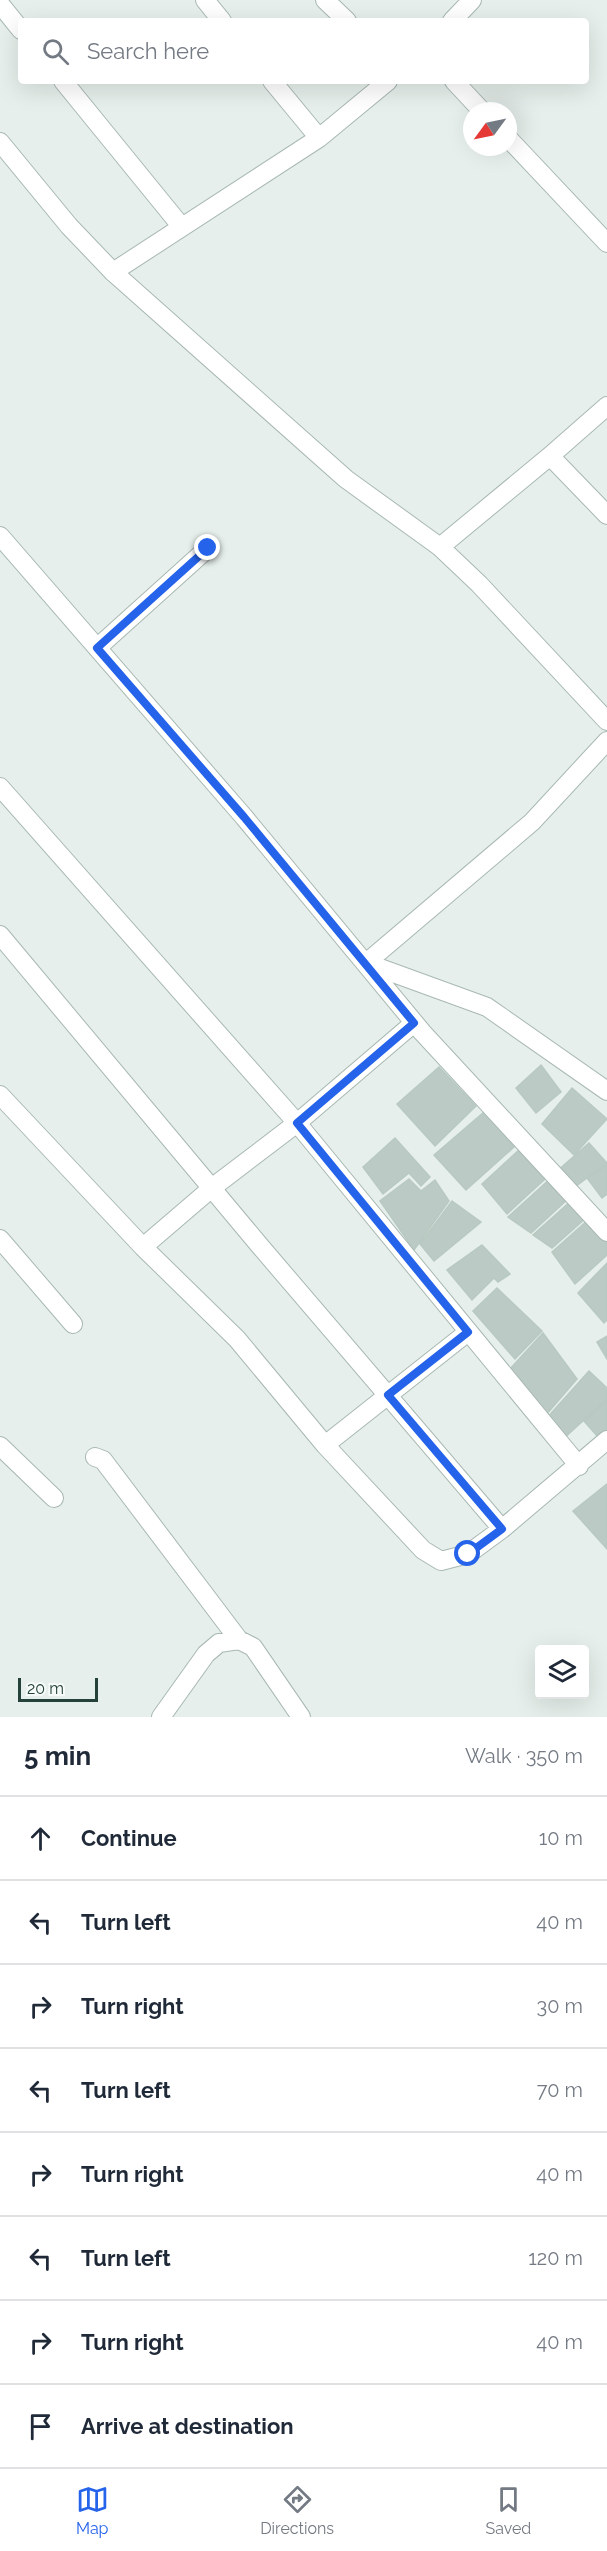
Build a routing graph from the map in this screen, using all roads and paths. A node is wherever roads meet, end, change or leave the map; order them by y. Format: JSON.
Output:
{"nodes":[{"id":1,"x":205,"y":0,"type":"edge"},
{"id":2,"x":325,"y":0,"type":"edge"},
{"id":3,"x":472,"y":0,"type":"edge"},
{"id":4,"x":0,"y":4,"type":"edge"},
{"id":5,"x":220,"y":18,"type":"edge"},
{"id":6,"x":344,"y":18,"type":"edge"},
{"id":7,"x":455,"y":18,"type":"edge"},
{"id":8,"x":18,"y":26,"type":"edge"},
{"id":9,"x":65,"y":84,"type":"edge"},
{"id":10,"x":274,"y":84,"type":"edge"},
{"id":11,"x":384,"y":84,"type":"edge"},
{"id":12,"x":457,"y":84,"type":"edge"},
{"id":13,"x":474,"y":102,"type":"edge"},
{"id":14,"x":319,"y":138,"type":"junction"},
{"id":15,"x":0,"y":142,"type":"edge"},
{"id":16,"x":517,"y":148,"type":"edge"},
{"id":17,"x":181,"y":226,"type":"junction"},
{"id":18,"x":607,"y":243,"type":"edge"},
{"id":19,"x":112,"y":272,"type":"junction"},
{"id":20,"x":607,"y":406,"type":"edge"},
{"id":21,"x":550,"y":456,"type":"junction"},
{"id":22,"x":607,"y":515,"type":"edge"},
{"id":23,"x":0,"y":536,"type":"edge"},
{"id":24,"x":440,"y":547,"type":"junction"},
{"id":25,"x":208,"y":548,"type":"dead end"},
{"id":26,"x":97,"y":648,"type":"junction"},
{"id":27,"x":607,"y":721,"type":"edge"},
{"id":28,"x":607,"y":741,"type":"edge"},
{"id":29,"x":0,"y":787,"type":"edge"},
{"id":30,"x":0,"y":935,"type":"edge"},
{"id":31,"x":366,"y":963,"type":"junction"},
{"id":32,"x":414,"y":1023,"type":"junction"},
{"id":33,"x":607,"y":1090,"type":"edge"},
{"id":34,"x":0,"y":1095,"type":"edge"},
{"id":35,"x":297,"y":1123,"type":"junction"},
{"id":36,"x":213,"y":1187,"type":"junction"},
{"id":37,"x":607,"y":1232,"type":"edge"},
{"id":38,"x":0,"y":1239,"type":"edge"},
{"id":39,"x":142,"y":1247,"type":"junction"},
{"id":40,"x":73,"y":1324,"type":"dead end"},
{"id":41,"x":468,"y":1332,"type":"junction"},
{"id":42,"x":388,"y":1395,"type":"junction"},
{"id":43,"x":607,"y":1440,"type":"edge"},
{"id":44,"x":325,"y":1444,"type":"junction"},
{"id":45,"x":0,"y":1446,"type":"edge"},
{"id":46,"x":95,"y":1457,"type":"dead end"},
{"id":47,"x":579,"y":1466,"type":"junction"},
{"id":48,"x":54,"y":1498,"type":"dead end"},
{"id":49,"x":502,"y":1529,"type":"junction"},
{"id":50,"x":239,"y":1640,"type":"junction"},
{"id":51,"x":161,"y":1717,"type":"edge"},
{"id":52,"x":301,"y":1717,"type":"edge"}],
"edges":[{"from":1,"to":5,"type":"street"},
{"from":2,"to":6,"type":"street"},
{"from":3,"to":7,"type":"street"},
{"from":4,"to":8,"type":"street"},
{"from":9,"to":17,"type":"street"},
{"from":10,"to":14,"type":"street"},
{"from":11,"to":14,"type":"street"},
{"from":12,"to":13,"type":"street"},
{"from":14,"to":17,"type":"street"},
{"from":15,"to":19,"type":"street"},
{"from":16,"to":18,"type":"street"},
{"from":17,"to":19,"type":"street"},
{"from":19,"to":24,"type":"street"},
{"from":20,"to":21,"type":"street"},
{"from":21,"to":22,"type":"street"},
{"from":21,"to":24,"type":"street"},
{"from":23,"to":26,"type":"street"},
{"from":24,"to":27,"type":"street"},
{"from":25,"to":26,"type":"street"},
{"from":26,"to":31,"type":"street"},
{"from":28,"to":31,"type":"street"},
{"from":29,"to":35,"type":"street"},
{"from":30,"to":36,"type":"street"},
{"from":31,"to":32,"type":"street"},
{"from":31,"to":33,"type":"street"},
{"from":32,"to":35,"type":"street"},
{"from":32,"to":37,"type":"street"},
{"from":34,"to":39,"type":"street"},
{"from":35,"to":36,"type":"street"},
{"from":35,"to":41,"type":"street"},
{"from":36,"to":39,"type":"street"},
{"from":36,"to":42,"type":"street"},
{"from":38,"to":40,"type":"street"},
{"from":39,"to":44,"type":"street"},
{"from":41,"to":42,"type":"street"},
{"from":41,"to":47,"type":"street"},
{"from":42,"to":44,"type":"street"},
{"from":42,"to":49,"type":"street"},
{"from":43,"to":47,"type":"street"},
{"from":44,"to":49,"type":"street"},
{"from":45,"to":48,"type":"street"},
{"from":46,"to":50,"type":"street"},
{"from":47,"to":49,"type":"street"},
{"from":50,"to":51,"type":"street"},
{"from":50,"to":52,"type":"street"}]}
